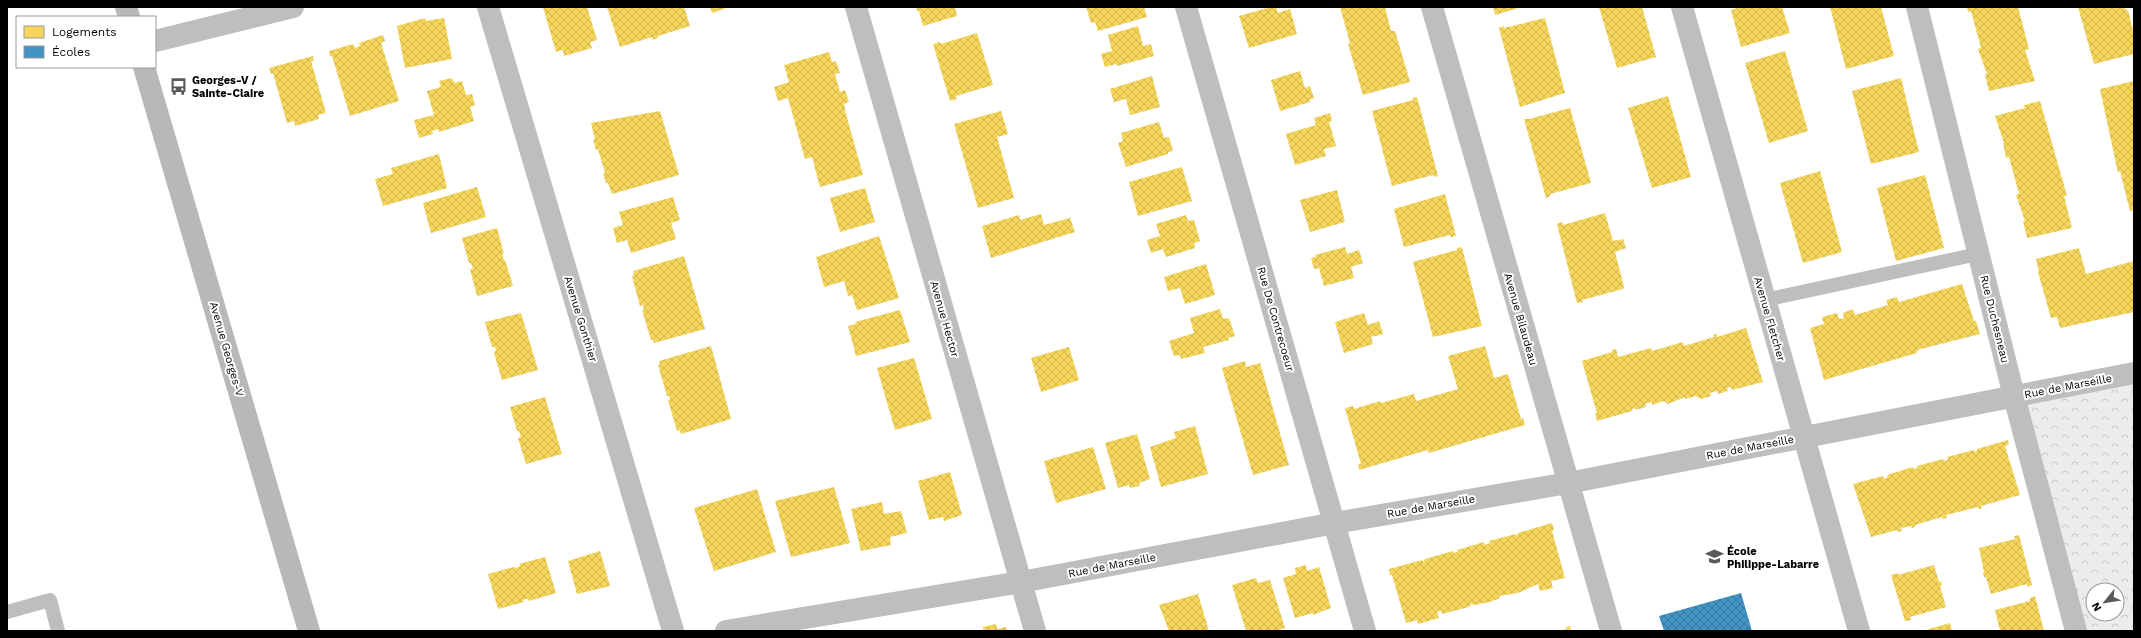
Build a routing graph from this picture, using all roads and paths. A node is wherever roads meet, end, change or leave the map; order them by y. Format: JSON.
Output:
{"nodes":[{"id":1,"x":293,"y":7,"type":"edge"},
{"id":2,"x":488,"y":7,"type":"edge"},
{"id":3,"x":856,"y":7,"type":"edge"},
{"id":4,"x":1186,"y":7,"type":"edge"},
{"id":5,"x":1432,"y":7,"type":"edge"},
{"id":6,"x":1682,"y":7,"type":"edge"},
{"id":7,"x":1917,"y":7,"type":"edge"},
{"id":8,"x":156,"y":41,"type":"edge"},
{"id":9,"x":144,"y":68,"type":"edge"},
{"id":10,"x":1978,"y":254,"type":"junction"},
{"id":11,"x":1765,"y":300,"type":"junction"},
{"id":12,"x":2134,"y":373,"type":"edge"},
{"id":13,"x":2014,"y":396,"type":"junction"},
{"id":14,"x":1804,"y":436,"type":"junction"},
{"id":15,"x":1568,"y":483,"type":"junction"},
{"id":16,"x":1334,"y":523,"type":"junction"},
{"id":17,"x":1020,"y":582,"type":"junction"},
{"id":18,"x":7,"y":612,"type":"edge"},
{"id":19,"x":58,"y":631,"type":"edge"},
{"id":20,"x":309,"y":631,"type":"edge"},
{"id":21,"x":673,"y":631,"type":"edge"},
{"id":22,"x":726,"y":631,"type":"edge"},
{"id":23,"x":1035,"y":631,"type":"edge"},
{"id":24,"x":1365,"y":631,"type":"edge"},
{"id":25,"x":1611,"y":631,"type":"edge"},
{"id":26,"x":1859,"y":631,"type":"edge"},
{"id":27,"x":2076,"y":631,"type":"edge"}],
"edges":[{"from":1,"to":8,"type":"street"},
{"from":2,"to":21,"type":"street","name":"Avenue Gonthier"},
{"from":3,"to":17,"type":"street","name":"Avenue Hector"},
{"from":4,"to":16,"type":"street","name":"Rue De Contrecoeur"},
{"from":5,"to":15,"type":"street","name":"Avenue Bilaudeau"},
{"from":6,"to":11,"type":"street","name":"Avenue Fletcher"},
{"from":7,"to":10,"type":"street","name":"Rue Duchesneau"},
{"from":9,"to":20,"type":"street","name":"Avenue Georges-V"},
{"from":10,"to":11,"type":"lane"},
{"from":10,"to":13,"type":"street","name":"Rue Duchesneau"},
{"from":11,"to":14,"type":"street","name":"Avenue Fletcher"},
{"from":12,"to":13,"type":"street","name":"Rue de Marseille"},
{"from":13,"to":14,"type":"street","name":"Rue de Marseille"},
{"from":13,"to":27,"type":"street","name":"Rue Duchesneau"},
{"from":14,"to":15,"type":"street","name":"Rue de Marseille"},
{"from":14,"to":26,"type":"street","name":"Avenue Fletcher"},
{"from":15,"to":16,"type":"street","name":"Rue de Marseille"},
{"from":15,"to":25,"type":"street","name":"Avenue Bilaudeau"},
{"from":16,"to":17,"type":"street","name":"Rue de Marseille"},
{"from":16,"to":24,"type":"street","name":"Rue De Contrecoeur"},
{"from":17,"to":22,"type":"street","name":"Rue de Marseille"},
{"from":17,"to":23,"type":"street","name":"Avenue Hector"},
{"from":18,"to":19,"type":"lane"}]}
